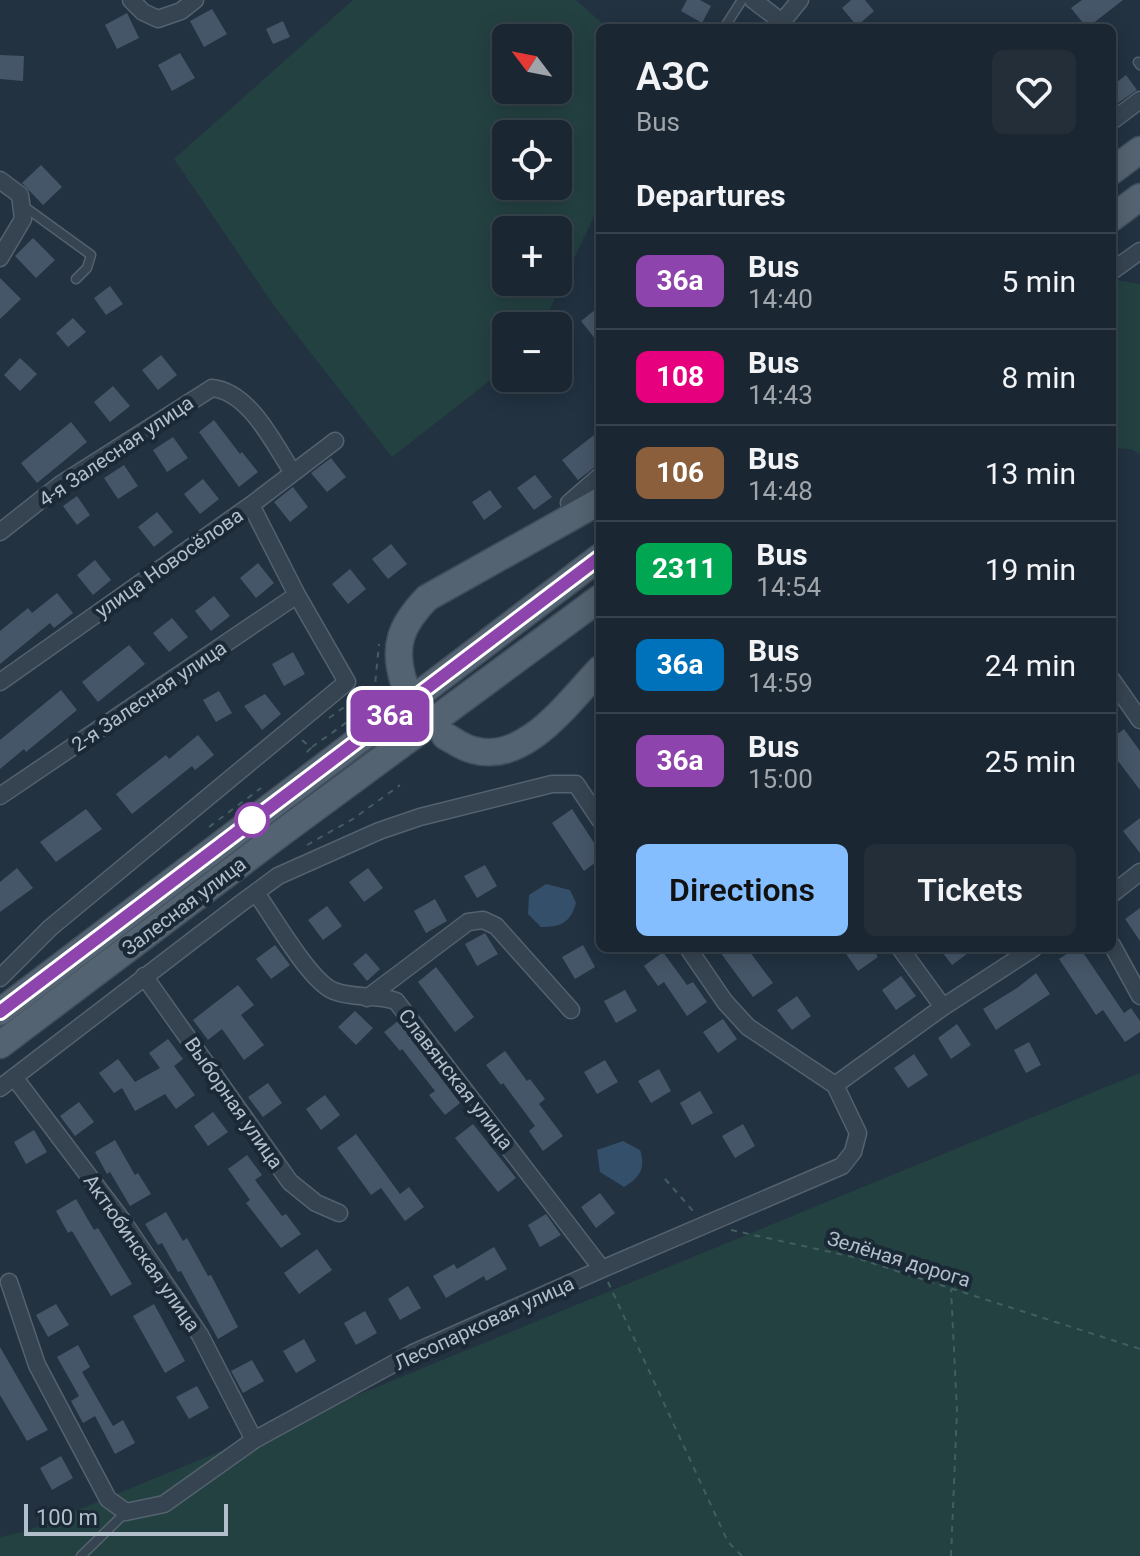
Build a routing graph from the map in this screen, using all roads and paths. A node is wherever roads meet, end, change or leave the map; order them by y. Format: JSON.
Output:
{"nodes":[{"id":1,"x":131,"y":0,"type":"edge"},
{"id":2,"x":195,"y":0,"type":"edge"},
{"id":3,"x":742,"y":0,"type":"edge"},
{"id":4,"x":753,"y":0,"type":"edge"},
{"id":5,"x":800,"y":0,"type":"edge"},
{"id":6,"x":727,"y":24,"type":"edge"},
{"id":7,"x":1140,"y":100,"type":"edge"},
{"id":8,"x":1116,"y":118,"type":"edge"},
{"id":9,"x":1140,"y":150,"type":"edge"},
{"id":10,"x":1116,"y":168,"type":"edge"},
{"id":11,"x":0,"y":180,"type":"edge"},
{"id":12,"x":1140,"y":197,"type":"edge"},
{"id":13,"x":21,"y":205,"type":"junction"},
{"id":14,"x":1116,"y":215,"type":"edge"},
{"id":15,"x":1140,"y":251,"type":"edge"},
{"id":16,"x":0,"y":258,"type":"edge"},
{"id":17,"x":1116,"y":268,"type":"edge"},
{"id":18,"x":76,"y":279,"type":"dead end"},
{"id":19,"x":335,"y":441,"type":"dead end"},
{"id":20,"x":293,"y":473,"type":"junction"},
{"id":21,"x":596,"y":479,"type":"edge"},
{"id":22,"x":569,"y":503,"type":"dead end"},
{"id":23,"x":596,"y":503,"type":"edge"},
{"id":24,"x":251,"y":505,"type":"junction"},
{"id":25,"x":0,"y":532,"type":"edge"},
{"id":26,"x":596,"y":560,"type":"edge"},
{"id":27,"x":297,"y":595,"type":"junction"},
{"id":28,"x":596,"y":601,"type":"edge"},
{"id":29,"x":380,"y":638,"type":"dead end"},
{"id":30,"x":596,"y":673,"type":"edge"},
{"id":31,"x":0,"y":682,"type":"edge"},
{"id":32,"x":404,"y":683,"type":"dead end"},
{"id":33,"x":1116,"y":684,"type":"edge"},
{"id":34,"x":1137,"y":708,"type":"edge"},
{"id":35,"x":350,"y":720,"type":"dead end"},
{"id":36,"x":325,"y":721,"type":"dead end"},
{"id":37,"x":445,"y":736,"type":"dead end"},
{"id":38,"x":300,"y":739,"type":"dead end"},
{"id":39,"x":311,"y":748,"type":"junction"},
{"id":40,"x":301,"y":758,"type":"dead end"},
{"id":41,"x":268,"y":783,"type":"dead end"},
{"id":42,"x":400,"y":785,"type":"dead end"},
{"id":43,"x":0,"y":796,"type":"edge"},
{"id":44,"x":596,"y":814,"type":"edge"},
{"id":45,"x":353,"y":819,"type":"dead end"},
{"id":46,"x":203,"y":832,"type":"dead end"},
{"id":47,"x":1140,"y":872,"type":"edge"},
{"id":48,"x":1116,"y":891,"type":"edge"},
{"id":49,"x":256,"y":893,"type":"junction"},
{"id":50,"x":691,"y":952,"type":"edge"},
{"id":51,"x":903,"y":952,"type":"edge"},
{"id":52,"x":1028,"y":952,"type":"edge"},
{"id":53,"x":1116,"y":952,"type":"edge"},
{"id":54,"x":144,"y":976,"type":"junction"},
{"id":55,"x":0,"y":978,"type":"edge"},
{"id":56,"x":1140,"y":996,"type":"edge"},
{"id":57,"x":367,"y":998,"type":"junction"},
{"id":58,"x":943,"y":1007,"type":"junction"},
{"id":59,"x":571,"y":1010,"type":"dead end"},
{"id":60,"x":0,"y":1012,"type":"edge"},
{"id":61,"x":0,"y":1045,"type":"edge"},
{"id":62,"x":14,"y":1077,"type":"junction"},
{"id":63,"x":835,"y":1085,"type":"junction"},
{"id":64,"x":0,"y":1088,"type":"edge"},
{"id":65,"x":665,"y":1179,"type":"dead end"},
{"id":66,"x":339,"y":1213,"type":"dead end"},
{"id":67,"x":705,"y":1224,"type":"junction"},
{"id":68,"x":602,"y":1269,"type":"junction"},
{"id":69,"x":9,"y":1282,"type":"dead end"},
{"id":70,"x":951,"y":1288,"type":"junction"},
{"id":71,"x":1140,"y":1349,"type":"edge"},
{"id":72,"x":254,"y":1440,"type":"junction"},
{"id":73,"x":126,"y":1512,"type":"junction"},
{"id":74,"x":81,"y":1556,"type":"edge"},
{"id":75,"x":742,"y":1556,"type":"edge"},
{"id":76,"x":951,"y":1556,"type":"edge"}],
"edges":[{"from":1,"to":2,"type":"street"},
{"from":3,"to":6,"type":"lane"},
{"from":4,"to":5,"type":"street"},
{"from":7,"to":8,"type":"street"},
{"from":9,"to":10,"type":"main road"},
{"from":11,"to":13,"type":"street"},
{"from":12,"to":14,"type":"main road"},
{"from":13,"to":16,"type":"street"},
{"from":13,"to":18,"type":"lane"},
{"from":15,"to":17,"type":"street"},
{"from":19,"to":20,"type":"street","name":"улица Новосёлова"},
{"from":20,"to":24,"type":"street","name":"улица Новосёлова"},
{"from":20,"to":25,"type":"street","name":"4-я Залесная улица"},
{"from":21,"to":22,"type":"street"},
{"from":23,"to":32,"type":"main road"},
{"from":24,"to":27,"type":"street"},
{"from":24,"to":31,"type":"street","name":"улица Новосёлова"},
{"from":26,"to":60,"type":"main road","name":"Залесная улица"},
{"from":27,"to":43,"type":"street","name":"2-я Залесная улица"},
{"from":27,"to":55,"type":"street"},
{"from":28,"to":61,"type":"main road","name":"Залесная улица"},
{"from":29,"to":36,"type":"path"},
{"from":30,"to":37,"type":"main road"},
{"from":33,"to":34,"type":"street"},
{"from":35,"to":39,"type":"path"},
{"from":38,"to":39,"type":"path"},
{"from":39,"to":40,"type":"path"},
{"from":41,"to":46,"type":"path"},
{"from":42,"to":45,"type":"path"},
{"from":44,"to":49,"type":"street"},
{"from":47,"to":48,"type":"street"},
{"from":49,"to":54,"type":"street"},
{"from":49,"to":57,"type":"street","name":"Славянская улица"},
{"from":50,"to":63,"type":"street"},
{"from":51,"to":58,"type":"street"},
{"from":52,"to":58,"type":"street"},
{"from":53,"to":56,"type":"street"},
{"from":54,"to":62,"type":"street"},
{"from":54,"to":66,"type":"street","name":"Выборная улица"},
{"from":57,"to":59,"type":"street"},
{"from":57,"to":68,"type":"street","name":"Славянская улица"},
{"from":58,"to":63,"type":"street"},
{"from":62,"to":64,"type":"street"},
{"from":62,"to":72,"type":"street","name":"Актюбинская улица"},
{"from":63,"to":67,"type":"street","name":"Лесопарковая улица"},
{"from":65,"to":67,"type":"path"},
{"from":67,"to":68,"type":"street","name":"Лесопарковая улица"},
{"from":67,"to":70,"type":"path","name":"Зелёная дорога"},
{"from":68,"to":72,"type":"street","name":"Лесопарковая улица"},
{"from":68,"to":75,"type":"path"},
{"from":69,"to":73,"type":"street"},
{"from":70,"to":71,"type":"path","name":"Зелёная дорога"},
{"from":70,"to":76,"type":"path"},
{"from":72,"to":73,"type":"street","name":"Лесопарковая улица"},
{"from":73,"to":74,"type":"lane"}]}
